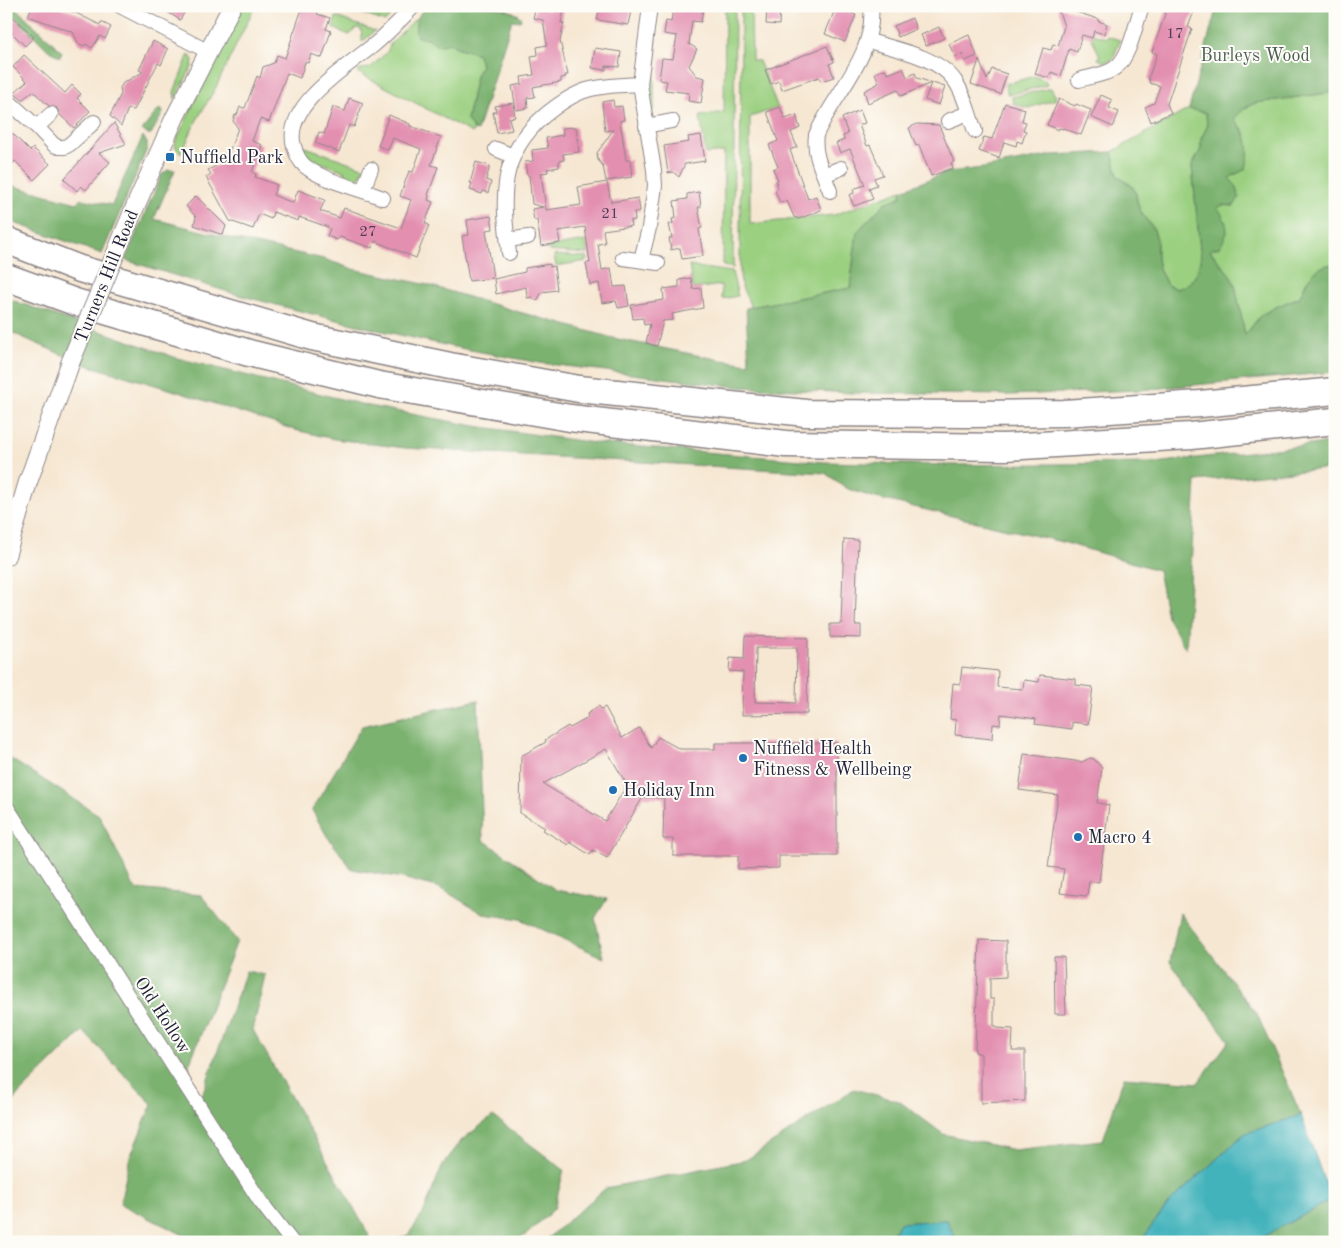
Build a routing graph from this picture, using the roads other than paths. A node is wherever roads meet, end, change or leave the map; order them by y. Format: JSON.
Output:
{"nodes":[{"id":1,"x":120,"y":6,"type":"edge"},
{"id":2,"x":232,"y":6,"type":"edge"},
{"id":3,"x":414,"y":6,"type":"edge"},
{"id":4,"x":650,"y":6,"type":"edge"},
{"id":5,"x":871,"y":6,"type":"edge"},
{"id":6,"x":1142,"y":6,"type":"edge"},
{"id":7,"x":869,"y":41,"type":"junction"},
{"id":8,"x":209,"y":52,"type":"junction"},
{"id":9,"x":1080,"y":80,"type":"dead end"},
{"id":10,"x":640,"y":84,"type":"junction"},
{"id":11,"x":6,"y":99,"type":"edge"},
{"id":12,"x":968,"y":113,"type":"junction"},
{"id":13,"x":50,"y":114,"type":"dead end"},
{"id":14,"x":672,"y":121,"type":"dead end"},
{"id":15,"x":948,"y":121,"type":"dead end"},
{"id":16,"x":94,"y":122,"type":"dead end"},
{"id":17,"x":646,"y":126,"type":"junction"},
{"id":18,"x":37,"y":127,"type":"junction"},
{"id":19,"x":975,"y":131,"type":"dead end"},
{"id":20,"x":496,"y":149,"type":"dead end"},
{"id":21,"x":513,"y":156,"type":"junction"},
{"id":22,"x":841,"y":168,"type":"dead end"},
{"id":23,"x":371,"y":169,"type":"dead end"},
{"id":24,"x":824,"y":175,"type":"junction"},
{"id":25,"x":363,"y":190,"type":"junction"},
{"id":26,"x":830,"y":191,"type":"dead end"},
{"id":27,"x":383,"y":198,"type":"dead end"},
{"id":28,"x":528,"y":236,"type":"dead end"},
{"id":29,"x":6,"y":240,"type":"edge"},
{"id":30,"x":623,"y":258,"type":"dead end"},
{"id":31,"x":641,"y":260,"type":"junction"},
{"id":32,"x":658,"y":263,"type":"dead end"},
{"id":33,"x":6,"y":277,"type":"edge"},
{"id":34,"x":1335,"y":391,"type":"edge"},
{"id":35,"x":1335,"y":422,"type":"edge"},
{"id":36,"x":6,"y":556,"type":"edge"},
{"id":37,"x":6,"y":806,"type":"edge"},
{"id":38,"x":292,"y":1242,"type":"edge"}],
"edges":[{"from":1,"to":8,"type":"street"},
{"from":2,"to":8,"type":"street","name":"Turners Hill Road"},
{"from":3,"to":25,"type":"street"},
{"from":4,"to":10,"type":"street"},
{"from":5,"to":7,"type":"street"},
{"from":6,"to":9,"type":"street"},
{"from":7,"to":12,"type":"street"},
{"from":7,"to":24,"type":"street"},
{"from":8,"to":36,"type":"street","name":"Turners Hill Road","bridge":true},
{"from":10,"to":17,"type":"street"},
{"from":10,"to":21,"type":"street"},
{"from":11,"to":18,"type":"street"},
{"from":12,"to":15,"type":"street"},
{"from":12,"to":19,"type":"street"},
{"from":13,"to":18,"type":"street"},
{"from":14,"to":17,"type":"street"},
{"from":16,"to":18,"type":"street"},
{"from":17,"to":31,"type":"street"},
{"from":20,"to":21,"type":"street"},
{"from":21,"to":28,"type":"street"},
{"from":22,"to":24,"type":"street"},
{"from":23,"to":25,"type":"street"},
{"from":24,"to":26,"type":"street"},
{"from":25,"to":27,"type":"street"},
{"from":29,"to":34,"type":"highway"},
{"from":30,"to":31,"type":"street"},
{"from":31,"to":32,"type":"street"},
{"from":33,"to":35,"type":"highway"},
{"from":37,"to":38,"type":"street","name":"Old Hollow"}]}
